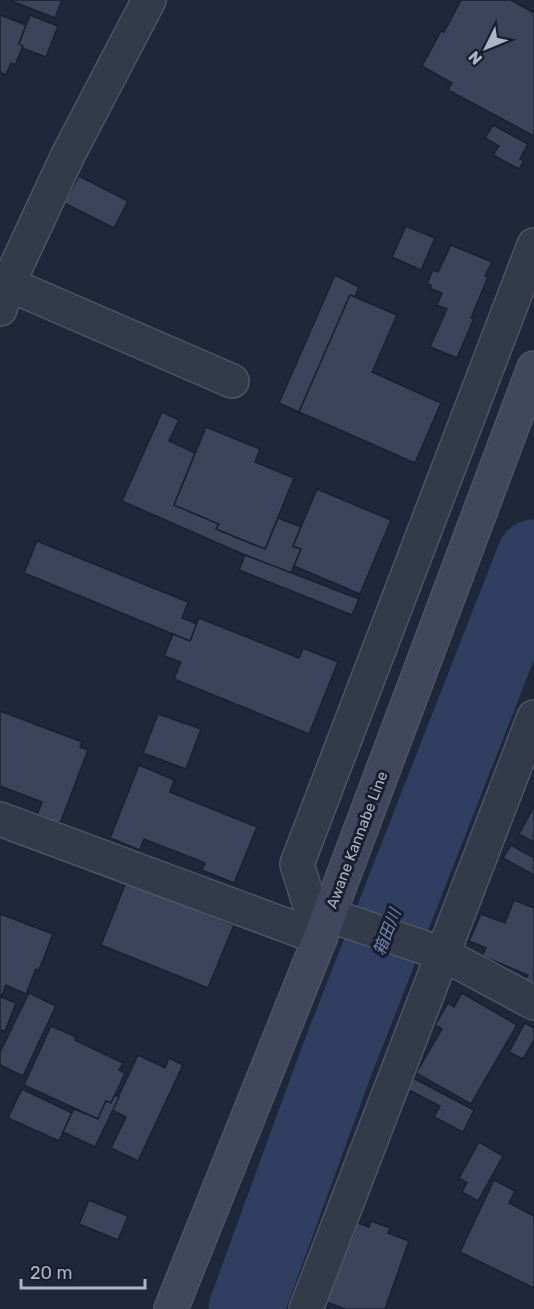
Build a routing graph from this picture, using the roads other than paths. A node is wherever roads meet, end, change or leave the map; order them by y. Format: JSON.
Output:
{"nodes":[{"id":1,"x":149,"y":0,"type":"edge"},
{"id":2,"x":534,"y":245,"type":"edge"},
{"id":3,"x":4,"y":296,"type":"edge"},
{"id":4,"x":534,"y":368,"type":"edge"},
{"id":5,"x":232,"y":381,"type":"dead end"},
{"id":6,"x":534,"y":717,"type":"edge"},
{"id":7,"x":0,"y":819,"type":"edge"},
{"id":8,"x":324,"y":926,"type":"junction"},
{"id":9,"x":443,"y":954,"type":"junction"},
{"id":10,"x":534,"y":1003,"type":"edge"},
{"id":11,"x":171,"y":1309,"type":"edge"},
{"id":12,"x":306,"y":1309,"type":"edge"}],
"edges":[{"from":1,"to":3,"type":"street"},
{"from":2,"to":8,"type":"street"},
{"from":3,"to":5,"type":"street"},
{"from":4,"to":8,"type":"main road","name":"Awane Kannabe Line"},
{"from":6,"to":9,"type":"street"},
{"from":7,"to":8,"type":"street"},
{"from":8,"to":9,"type":"street"},
{"from":8,"to":11,"type":"main road","name":"Awane Kannabe Line"},
{"from":9,"to":10,"type":"street"},
{"from":9,"to":12,"type":"street"}]}
